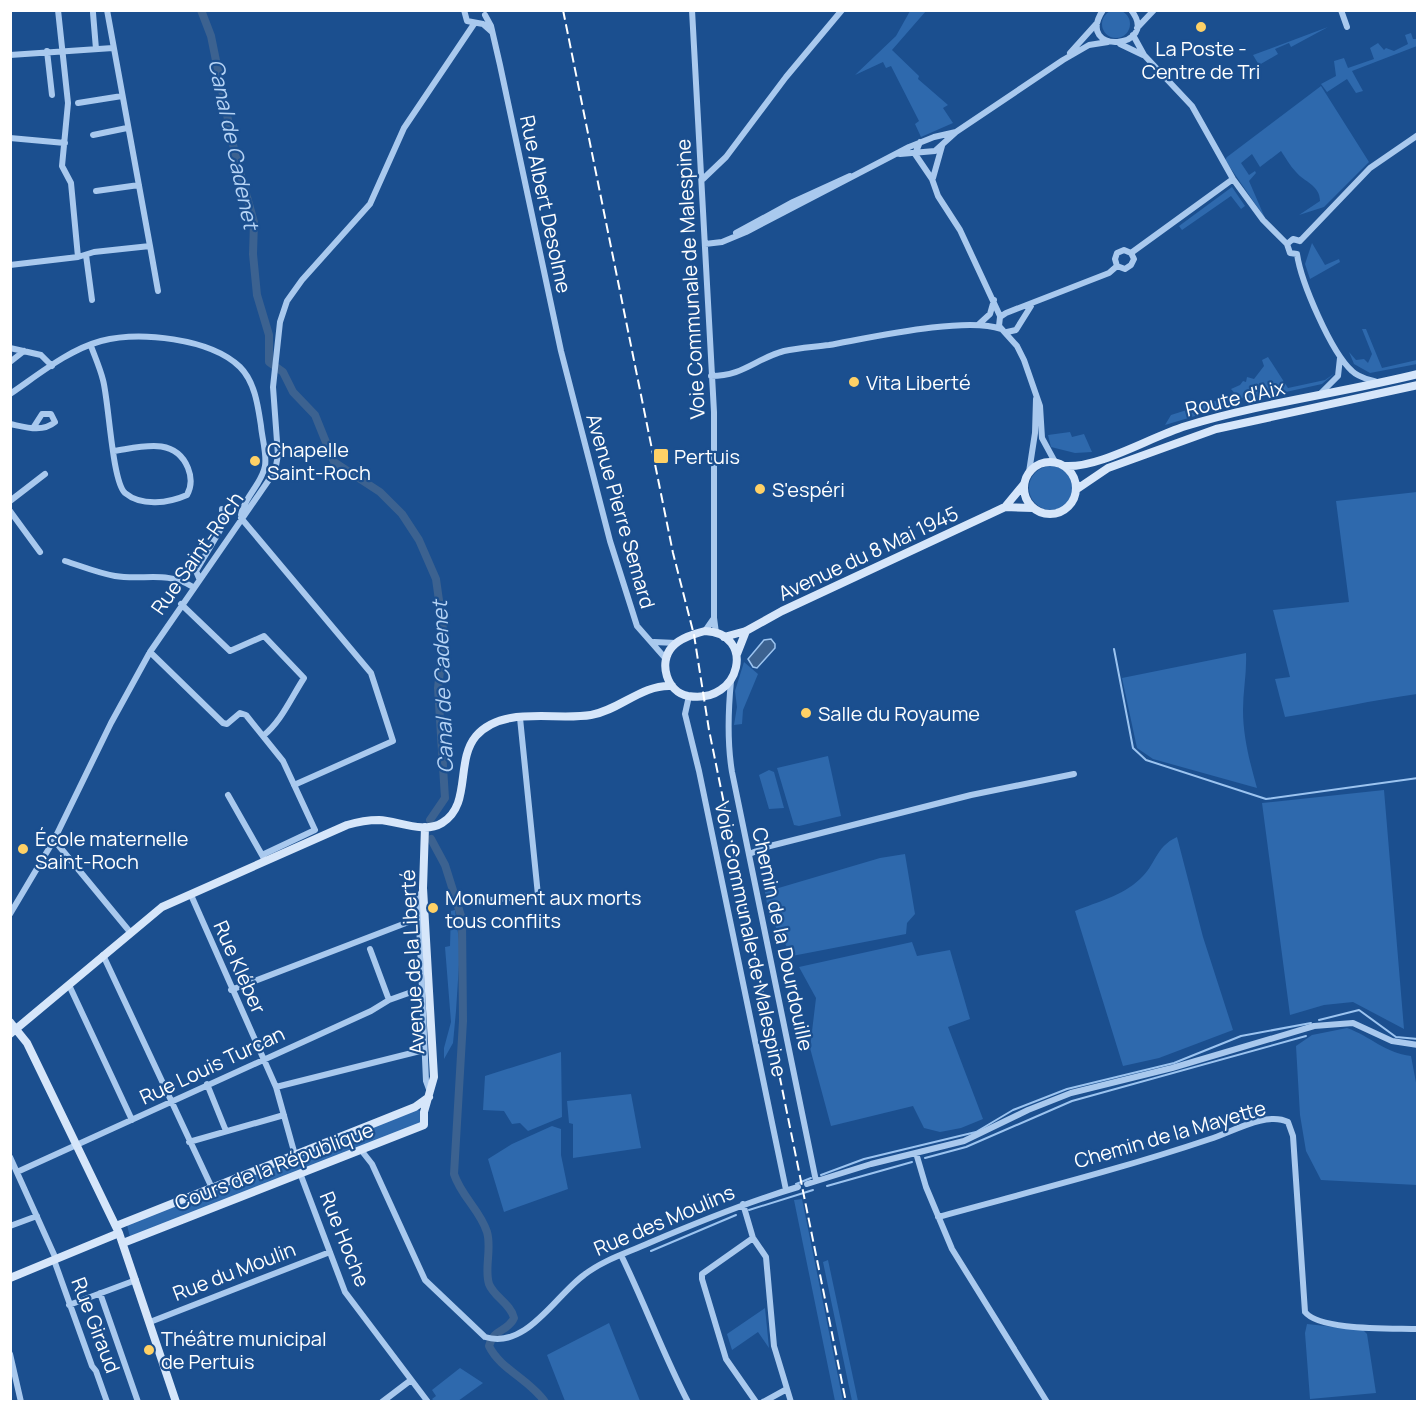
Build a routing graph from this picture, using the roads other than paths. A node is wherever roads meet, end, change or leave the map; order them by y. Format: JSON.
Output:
{"nodes":[{"id":1,"x":58,"y":10,"type":"edge"},
{"id":2,"x":107,"y":10,"type":"edge"},
{"id":3,"x":464,"y":10,"type":"edge"},
{"id":4,"x":692,"y":10,"type":"edge"},
{"id":5,"x":842,"y":10,"type":"edge"},
{"id":6,"x":1131,"y":10,"type":"edge"},
{"id":7,"x":1154,"y":10,"type":"edge"},
{"id":8,"x":1341,"y":10,"type":"edge"},
{"id":9,"x":485,"y":12,"type":"edge"},
{"id":10,"x":93,"y":13,"type":"dead end"},
{"id":11,"x":1099,"y":15,"type":"edge"},
{"id":12,"x":476,"y":23,"type":"junction"},
{"id":13,"x":1347,"y":27,"type":"dead end"},
{"id":14,"x":492,"y":32,"type":"junction"},
{"id":15,"x":1135,"y":32,"type":"junction"},
{"id":16,"x":1108,"y":42,"type":"junction"},
{"id":17,"x":1119,"y":44,"type":"junction"},
{"id":18,"x":113,"y":48,"type":"junction"},
{"id":19,"x":96,"y":49,"type":"junction"},
{"id":20,"x":47,"y":51,"type":"junction"},
{"id":21,"x":62,"y":52,"type":"junction"},
{"id":22,"x":10,"y":55,"type":"edge"},
{"id":23,"x":1144,"y":55,"type":"junction"},
{"id":24,"x":1063,"y":60,"type":"junction"},
{"id":25,"x":52,"y":95,"type":"dead end"},
{"id":26,"x":122,"y":96,"type":"junction"},
{"id":27,"x":78,"y":104,"type":"dead end"},
{"id":28,"x":127,"y":128,"type":"junction"},
{"id":29,"x":956,"y":132,"type":"junction"},
{"id":30,"x":93,"y":135,"type":"dead end"},
{"id":31,"x":1418,"y":135,"type":"edge"},
{"id":32,"x":10,"y":138,"type":"edge"},
{"id":33,"x":928,"y":139,"type":"junction"},
{"id":34,"x":920,"y":142,"type":"junction"},
{"id":35,"x":65,"y":143,"type":"junction"},
{"id":36,"x":942,"y":146,"type":"junction"},
{"id":37,"x":934,"y":151,"type":"junction"},
{"id":38,"x":915,"y":154,"type":"junction"},
{"id":39,"x":896,"y":155,"type":"junction"},
{"id":40,"x":935,"y":164,"type":"junction"},
{"id":41,"x":703,"y":179,"type":"junction"},
{"id":42,"x":932,"y":179,"type":"junction"},
{"id":43,"x":1233,"y":179,"type":"junction"},
{"id":44,"x":139,"y":184,"type":"junction"},
{"id":45,"x":96,"y":191,"type":"dead end"},
{"id":46,"x":1300,"y":241,"type":"junction"},
{"id":47,"x":705,"y":244,"type":"junction"},
{"id":48,"x":1287,"y":244,"type":"junction"},
{"id":49,"x":150,"y":246,"type":"junction"},
{"id":50,"x":1131,"y":253,"type":"junction"},
{"id":51,"x":1298,"y":254,"type":"junction"},
{"id":52,"x":87,"y":255,"type":"junction"},
{"id":53,"x":78,"y":256,"type":"junction"},
{"id":54,"x":10,"y":265,"type":"edge"},
{"id":55,"x":1117,"y":266,"type":"junction"},
{"id":56,"x":158,"y":291,"type":"dead end"},
{"id":57,"x":92,"y":300,"type":"dead end"},
{"id":58,"x":995,"y":302,"type":"junction"},
{"id":59,"x":1033,"y":304,"type":"junction"},
{"id":60,"x":1004,"y":315,"type":"junction"},
{"id":61,"x":977,"y":325,"type":"junction"},
{"id":62,"x":1017,"y":326,"type":"junction"},
{"id":63,"x":1004,"y":331,"type":"junction"},
{"id":64,"x":91,"y":346,"type":"junction"},
{"id":65,"x":1017,"y":346,"type":"junction"},
{"id":66,"x":10,"y":348,"type":"edge"},
{"id":67,"x":24,"y":351,"type":"junction"},
{"id":68,"x":1339,"y":354,"type":"junction"},
{"id":69,"x":10,"y":362,"type":"edge"},
{"id":70,"x":52,"y":366,"type":"junction"},
{"id":71,"x":1418,"y":374,"type":"edge"},
{"id":72,"x":711,"y":376,"type":"junction"},
{"id":73,"x":568,"y":383,"type":"joint"},
{"id":74,"x":1381,"y":383,"type":"junction"},
{"id":75,"x":1418,"y":385,"type":"edge"},
{"id":76,"x":10,"y":394,"type":"edge"},
{"id":77,"x":1036,"y":395,"type":"junction"},
{"id":78,"x":1316,"y":397,"type":"junction"},
{"id":79,"x":10,"y":424,"type":"edge"},
{"id":80,"x":33,"y":428,"type":"dead end"},
{"id":81,"x":114,"y":451,"type":"junction"},
{"id":82,"x":1054,"y":462,"type":"junction"},
{"id":83,"x":1065,"y":466,"type":"junction"},
{"id":84,"x":1029,"y":472,"type":"junction"},
{"id":85,"x":45,"y":474,"type":"dead end"},
{"id":86,"x":1024,"y":484,"type":"junction"},
{"id":87,"x":1077,"y":489,"type":"junction"},
{"id":88,"x":10,"y":501,"type":"edge"},
{"id":89,"x":1005,"y":507,"type":"junction"},
{"id":90,"x":1033,"y":508,"type":"junction"},
{"id":91,"x":222,"y":509,"type":"dead end"},
{"id":92,"x":10,"y":511,"type":"edge"},
{"id":93,"x":241,"y":518,"type":"junction"},
{"id":94,"x":40,"y":552,"type":"dead end"},
{"id":95,"x":65,"y":561,"type":"dead end"},
{"id":96,"x":199,"y":578,"type":"junction"},
{"id":97,"x":193,"y":587,"type":"junction"},
{"id":98,"x":181,"y":604,"type":"junction"},
{"id":99,"x":714,"y":618,"type":"junction"},
{"id":100,"x":705,"y":631,"type":"junction"},
{"id":101,"x":746,"y":631,"type":"junction"},
{"id":102,"x":720,"y":635,"type":"junction"},
{"id":103,"x":653,"y":642,"type":"junction"},
{"id":104,"x":677,"y":642,"type":"junction"},
{"id":105,"x":150,"y":652,"type":"junction"},
{"id":106,"x":737,"y":654,"type":"junction"},
{"id":107,"x":666,"y":662,"type":"junction"},
{"id":108,"x":731,"y":681,"type":"junction"},
{"id":109,"x":672,"y":686,"type":"junction"},
{"id":110,"x":652,"y":687,"type":"junction"},
{"id":111,"x":718,"y":692,"type":"junction"},
{"id":112,"x":689,"y":696,"type":"junction"},
{"id":113,"x":731,"y":703,"type":"junction"},
{"id":114,"x":520,"y":718,"type":"junction"},
{"id":115,"x":263,"y":736,"type":"junction"},
{"id":116,"x":1074,"y":774,"type":"dead end"},
{"id":117,"x":294,"y":785,"type":"junction"},
{"id":118,"x":228,"y":795,"type":"dead end"},
{"id":119,"x":425,"y":827,"type":"junction"},
{"id":120,"x":54,"y":840,"type":"junction"},
{"id":121,"x":749,"y":854,"type":"junction"},
{"id":122,"x":263,"y":858,"type":"junction"},
{"id":123,"x":423,"y":888,"type":"junction"},
{"id":124,"x":191,"y":895,"type":"junction"},
{"id":125,"x":473,"y":902,"type":"dead end"},
{"id":126,"x":10,"y":914,"type":"edge"},
{"id":127,"x":419,"y":918,"type":"junction"},
{"id":128,"x":130,"y":932,"type":"junction"},
{"id":129,"x":370,"y":949,"type":"dead end"},
{"id":130,"x":103,"y":955,"type":"junction"},
{"id":131,"x":69,"y":985,"type":"junction"},
{"id":132,"x":420,"y":989,"type":"junction"},
{"id":133,"x":231,"y":990,"type":"junction"},
{"id":134,"x":389,"y":1000,"type":"junction"},
{"id":135,"x":13,"y":1028,"type":"edge"},
{"id":136,"x":1418,"y":1045,"type":"edge"},
{"id":137,"x":423,"y":1050,"type":"junction"},
{"id":138,"x":264,"y":1059,"type":"junction"},
{"id":139,"x":207,"y":1084,"type":"junction"},
{"id":140,"x":276,"y":1087,"type":"junction"},
{"id":141,"x":431,"y":1094,"type":"junction"},
{"id":142,"x":170,"y":1102,"type":"junction"},
{"id":143,"x":415,"y":1107,"type":"junction"},
{"id":144,"x":424,"y":1112,"type":"junction"},
{"id":145,"x":284,"y":1115,"type":"junction"},
{"id":146,"x":132,"y":1120,"type":"junction"},
{"id":147,"x":226,"y":1131,"type":"junction"},
{"id":148,"x":189,"y":1142,"type":"junction"},
{"id":149,"x":76,"y":1144,"type":"junction"},
{"id":150,"x":361,"y":1150,"type":"junction"},
{"id":151,"x":916,"y":1153,"type":"junction"},
{"id":152,"x":295,"y":1155,"type":"junction"},
{"id":153,"x":10,"y":1157,"type":"edge"},
{"id":154,"x":17,"y":1172,"type":"junction"},
{"id":155,"x":300,"y":1173,"type":"junction"},
{"id":156,"x":816,"y":1181,"type":"junction"},
{"id":157,"x":807,"y":1184,"type":"dead end"},
{"id":158,"x":798,"y":1186,"type":"dead end"},
{"id":159,"x":212,"y":1188,"type":"junction"},
{"id":160,"x":786,"y":1190,"type":"junction"},
{"id":161,"x":742,"y":1204,"type":"junction"},
{"id":162,"x":37,"y":1216,"type":"junction"},
{"id":163,"x":938,"y":1217,"type":"junction"},
{"id":164,"x":10,"y":1226,"type":"edge"},
{"id":165,"x":118,"y":1230,"type":"junction"},
{"id":166,"x":753,"y":1238,"type":"junction"},
{"id":167,"x":123,"y":1243,"type":"junction"},
{"id":168,"x":330,"y":1252,"type":"junction"},
{"id":169,"x":621,"y":1256,"type":"junction"},
{"id":170,"x":55,"y":1260,"type":"junction"},
{"id":171,"x":10,"y":1278,"type":"edge"},
{"id":172,"x":136,"y":1280,"type":"junction"},
{"id":173,"x":100,"y":1293,"type":"junction"},
{"id":174,"x":69,"y":1305,"type":"junction"},
{"id":175,"x":150,"y":1322,"type":"junction"},
{"id":176,"x":1418,"y":1329,"type":"edge"},
{"id":177,"x":10,"y":1354,"type":"edge"},
{"id":178,"x":411,"y":1380,"type":"junction"},
{"id":179,"x":787,"y":1389,"type":"junction"},
{"id":180,"x":21,"y":1401,"type":"edge"},
{"id":181,"x":107,"y":1401,"type":"edge"},
{"id":182,"x":138,"y":1401,"type":"edge"},
{"id":183,"x":176,"y":1401,"type":"edge"},
{"id":184,"x":382,"y":1401,"type":"edge"},
{"id":185,"x":428,"y":1401,"type":"edge"},
{"id":186,"x":688,"y":1401,"type":"edge"},
{"id":187,"x":756,"y":1401,"type":"edge"},
{"id":188,"x":763,"y":1401,"type":"edge"},
{"id":189,"x":791,"y":1401,"type":"edge"},
{"id":190,"x":1047,"y":1401,"type":"edge"}],
"edges":[{"from":1,"to":21,"type":"street"},
{"from":2,"to":18,"type":"street"},
{"from":3,"to":12,"type":"street"},
{"from":4,"to":41,"type":"street","name":"Voie Communale de Malespine"},
{"from":5,"to":41,"type":"street"},
{"from":6,"to":15,"type":"street"},
{"from":7,"to":15,"type":"street"},
{"from":8,"to":13,"type":"street"},
{"from":9,"to":12,"type":"street","name":"Rue Saint-Roch"},
{"from":9,"to":14,"type":"street","name":"Rue Albert Desolme"},
{"from":10,"to":19,"type":"street"},
{"from":11,"to":16,"type":"street"},
{"from":11,"to":24,"type":"street"},
{"from":12,"to":14,"type":"street"},
{"from":12,"to":93,"type":"street","name":"Rue Saint-Roch"},
{"from":14,"to":73,"type":"street","name":"Rue Albert Desolme"},
{"from":15,"to":17,"type":"street"},
{"from":15,"to":23,"type":"street"},
{"from":16,"to":17,"type":"street"},
{"from":16,"to":24,"type":"street"},
{"from":17,"to":23,"type":"street"},
{"from":18,"to":19,"type":"street"},
{"from":18,"to":26,"type":"street"},
{"from":19,"to":21,"type":"street"},
{"from":20,"to":21,"type":"street"},
{"from":20,"to":22,"type":"street"},
{"from":20,"to":25,"type":"street"},
{"from":21,"to":35,"type":"street"},
{"from":23,"to":43,"type":"street"},
{"from":24,"to":29,"type":"street"},
{"from":26,"to":27,"type":"street"},
{"from":26,"to":28,"type":"street"},
{"from":28,"to":30,"type":"street"},
{"from":28,"to":44,"type":"street"},
{"from":29,"to":33,"type":"street"},
{"from":29,"to":36,"type":"street"},
{"from":31,"to":46,"type":"street"},
{"from":32,"to":35,"type":"street"},
{"from":33,"to":34,"type":"street"},
{"from":33,"to":37,"type":"street"},
{"from":34,"to":38,"type":"street"},
{"from":34,"to":39,"type":"street"},
{"from":35,"to":53,"type":"street"},
{"from":36,"to":37,"type":"street"},
{"from":36,"to":40,"type":"street"},
{"from":37,"to":38,"type":"street"},
{"from":37,"to":40,"type":"street"},
{"from":38,"to":39,"type":"street"},
{"from":38,"to":42,"type":"street"},
{"from":39,"to":47,"type":"street"},
{"from":40,"to":42,"type":"street"},
{"from":41,"to":47,"type":"street","name":"Voie Communale de Malespine"},
{"from":42,"to":58,"type":"street"},
{"from":43,"to":48,"type":"street"},
{"from":43,"to":50,"type":"street"},
{"from":44,"to":45,"type":"street"},
{"from":44,"to":49,"type":"street"},
{"from":46,"to":48,"type":"street"},
{"from":46,"to":51,"type":"street"},
{"from":47,"to":72,"type":"street","name":"Voie Communale de Malespine"},
{"from":48,"to":51,"type":"street"},
{"from":49,"to":52,"type":"street"},
{"from":49,"to":56,"type":"street"},
{"from":50,"to":55,"type":"street"},
{"from":50,"to":55,"type":"street"},
{"from":51,"to":68,"type":"street"},
{"from":52,"to":53,"type":"street"},
{"from":52,"to":57,"type":"street"},
{"from":53,"to":54,"type":"street"},
{"from":55,"to":59,"type":"street"},
{"from":58,"to":60,"type":"street"},
{"from":58,"to":61,"type":"street"},
{"from":59,"to":60,"type":"street"},
{"from":59,"to":62,"type":"street"},
{"from":60,"to":61,"type":"street"},
{"from":60,"to":62,"type":"street"},
{"from":60,"to":63,"type":"street"},
{"from":61,"to":63,"type":"street"},
{"from":61,"to":72,"type":"street"},
{"from":62,"to":63,"type":"street"},
{"from":62,"to":65,"type":"street"},
{"from":63,"to":65,"type":"street"},
{"from":64,"to":70,"type":"street"},
{"from":64,"to":81,"type":"street"},
{"from":64,"to":93,"type":"street"},
{"from":65,"to":77,"type":"street"},
{"from":66,"to":67,"type":"street"},
{"from":67,"to":69,"type":"street"},
{"from":67,"to":70,"type":"street"},
{"from":68,"to":74,"type":"street"},
{"from":68,"to":78,"type":"street"},
{"from":70,"to":76,"type":"street"},
{"from":71,"to":74,"type":"main road","name":"Route d'Aix"},
{"from":72,"to":99,"type":"street","name":"Voie Communale de Malespine"},
{"from":73,"to":103,"type":"street","name":"Avenue Pierre Semard"},
{"from":74,"to":78,"type":"main road","name":"Route d'Aix"},
{"from":75,"to":87,"type":"main road","name":"Route d'Aix"},
{"from":77,"to":82,"type":"street"},
{"from":77,"to":84,"type":"street"},
{"from":78,"to":83,"type":"main road","name":"Route d'Aix"},
{"from":79,"to":80,"type":"street"},
{"from":81,"to":81,"type":"street"},
{"from":82,"to":83,"type":"main road"},
{"from":82,"to":84,"type":"main road"},
{"from":83,"to":87,"type":"main road"},
{"from":84,"to":86,"type":"main road"},
{"from":85,"to":88,"type":"street"},
{"from":86,"to":89,"type":"main road","name":"Avenue du 8 Mai 1945"},
{"from":86,"to":90,"type":"main road"},
{"from":87,"to":90,"type":"main road"},
{"from":89,"to":90,"type":"main road","name":"Avenue du 8 Mai 1945"},
{"from":89,"to":101,"type":"main road","name":"Avenue du 8 Mai 1945"},
{"from":91,"to":96,"type":"street"},
{"from":92,"to":94,"type":"street"},
{"from":93,"to":96,"type":"street","name":"Rue Saint-Roch"},
{"from":93,"to":117,"type":"street"},
{"from":95,"to":97,"type":"street"},
{"from":96,"to":97,"type":"street","name":"Rue Saint-Roch"},
{"from":97,"to":98,"type":"street","name":"Rue Saint-Roch"},
{"from":98,"to":105,"type":"street","name":"Rue Saint-Roch"},
{"from":98,"to":115,"type":"street"},
{"from":99,"to":100,"type":"street"},
{"from":99,"to":102,"type":"street","name":"Voie Communale de Malespine"},
{"from":100,"to":102,"type":"main road"},
{"from":100,"to":104,"type":"main road"},
{"from":101,"to":102,"type":"main road","name":"Avenue du 8 Mai 1945"},
{"from":101,"to":106,"type":"main road"},
{"from":102,"to":106,"type":"main road"},
{"from":103,"to":104,"type":"street"},
{"from":103,"to":107,"type":"street","name":"Avenue Pierre Semard"},
{"from":104,"to":107,"type":"main road"},
{"from":105,"to":115,"type":"street"},
{"from":105,"to":120,"type":"street","name":"Rue Saint-Roch"},
{"from":106,"to":108,"type":"main road"},
{"from":107,"to":109,"type":"main road"},
{"from":107,"to":110,"type":"main road"},
{"from":108,"to":111,"type":"main road"},
{"from":108,"to":113,"type":"street","name":"Chemin de la Dourdouille"},
{"from":109,"to":110,"type":"main road"},
{"from":109,"to":112,"type":"main road"},
{"from":110,"to":114,"type":"main road"},
{"from":111,"to":112,"type":"main road"},
{"from":111,"to":113,"type":"street"},
{"from":112,"to":160,"type":"street","name":"Voie Communale de Malespine"},
{"from":113,"to":121,"type":"street","name":"Chemin de la Dourdouille"},
{"from":114,"to":119,"type":"main road"},
{"from":114,"to":125,"type":"street"},
{"from":115,"to":117,"type":"street"},
{"from":116,"to":121,"type":"street"},
{"from":117,"to":122,"type":"street"},
{"from":118,"to":122,"type":"street"},
{"from":119,"to":122,"type":"main road"},
{"from":119,"to":123,"type":"main road","name":"Avenue de la Liberté"},
{"from":120,"to":126,"type":"street","name":"Rue Saint-Roch"},
{"from":120,"to":128,"type":"street"},
{"from":121,"to":156,"type":"street","name":"Chemin de la Dourdouille"},
{"from":122,"to":124,"type":"main road"},
{"from":123,"to":127,"type":"street"},
{"from":123,"to":141,"type":"main road","name":"Avenue de la Liberté"},
{"from":124,"to":128,"type":"main road"},
{"from":124,"to":133,"type":"street","name":"Rue Kléber"},
{"from":127,"to":132,"type":"street"},
{"from":127,"to":133,"type":"street"},
{"from":128,"to":130,"type":"main road"},
{"from":129,"to":134,"type":"street"},
{"from":130,"to":131,"type":"main road"},
{"from":130,"to":142,"type":"street"},
{"from":131,"to":135,"type":"main road"},
{"from":131,"to":146,"type":"street"},
{"from":132,"to":134,"type":"street","name":"Rue Louis Turcan"},
{"from":132,"to":137,"type":"street"},
{"from":133,"to":138,"type":"street","name":"Rue Kléber"},
{"from":134,"to":138,"type":"street","name":"Rue Louis Turcan"},
{"from":135,"to":149,"type":"main road"},
{"from":136,"to":151,"type":"street"},
{"from":137,"to":140,"type":"street"},
{"from":137,"to":141,"type":"street"},
{"from":138,"to":139,"type":"street","name":"Rue Louis Turcan"},
{"from":138,"to":140,"type":"street","name":"Rue Kléber"},
{"from":139,"to":142,"type":"street","name":"Rue Louis Turcan"},
{"from":139,"to":147,"type":"street"},
{"from":140,"to":145,"type":"street","name":"Rue Kléber"},
{"from":141,"to":143,"type":"main road","name":"Cours de la République"},
{"from":141,"to":144,"type":"main road","name":"Cours de la République"},
{"from":142,"to":146,"type":"street","name":"Rue Louis Turcan"},
{"from":142,"to":148,"type":"street"},
{"from":143,"to":144,"type":"main road"},
{"from":143,"to":152,"type":"main road","name":"Cours de la République"},
{"from":144,"to":150,"type":"main road","name":"Cours de la République"},
{"from":145,"to":147,"type":"street"},
{"from":145,"to":152,"type":"street","name":"Rue Kléber"},
{"from":146,"to":149,"type":"street","name":"Rue Louis Turcan"},
{"from":147,"to":148,"type":"street"},
{"from":148,"to":159,"type":"street"},
{"from":149,"to":154,"type":"street","name":"Rue Louis Turcan"},
{"from":149,"to":165,"type":"main road"},
{"from":150,"to":155,"type":"main road","name":"Cours de la République"},
{"from":150,"to":169,"type":"street","name":"Rue des Moulins"},
{"from":151,"to":156,"type":"street"},
{"from":151,"to":163,"type":"street"},
{"from":152,"to":159,"type":"main road","name":"Cours de la République"},
{"from":153,"to":154,"type":"street","name":"Rue Giraud"},
{"from":154,"to":162,"type":"street","name":"Rue Giraud"},
{"from":155,"to":167,"type":"main road","name":"Cours de la République"},
{"from":155,"to":168,"type":"street","name":"Rue Hoche"},
{"from":156,"to":157,"type":"street"},
{"from":158,"to":160,"type":"street","name":"Rue des Moulins"},
{"from":159,"to":165,"type":"main road","name":"Cours de la République"},
{"from":160,"to":161,"type":"street","name":"Rue des Moulins"},
{"from":161,"to":166,"type":"street"},
{"from":161,"to":169,"type":"street","name":"Rue des Moulins"},
{"from":162,"to":164,"type":"street"},
{"from":162,"to":170,"type":"street","name":"Rue Giraud"},
{"from":163,"to":176,"type":"street","name":"Chemin de la Mayette"},
{"from":163,"to":190,"type":"street"},
{"from":165,"to":167,"type":"main road"},
{"from":165,"to":170,"type":"main road","name":"Cours de la République"},
{"from":166,"to":179,"type":"street"},
{"from":166,"to":187,"type":"street"},
{"from":167,"to":172,"type":"main road"},
{"from":168,"to":175,"type":"street","name":"Rue du Moulin"},
{"from":168,"to":178,"type":"street","name":"Rue Hoche"},
{"from":169,"to":186,"type":"street"},
{"from":170,"to":171,"type":"main road","name":"Cours de la République"},
{"from":170,"to":174,"type":"street","name":"Rue Giraud"},
{"from":172,"to":173,"type":"street"},
{"from":172,"to":175,"type":"main road"},
{"from":173,"to":174,"type":"street"},
{"from":173,"to":182,"type":"street"},
{"from":174,"to":181,"type":"street","name":"Rue Giraud"},
{"from":175,"to":183,"type":"main road"},
{"from":177,"to":180,"type":"street"},
{"from":178,"to":184,"type":"street"},
{"from":178,"to":185,"type":"street","name":"Rue Hoche"},
{"from":179,"to":188,"type":"street"},
{"from":179,"to":189,"type":"street"}]}
